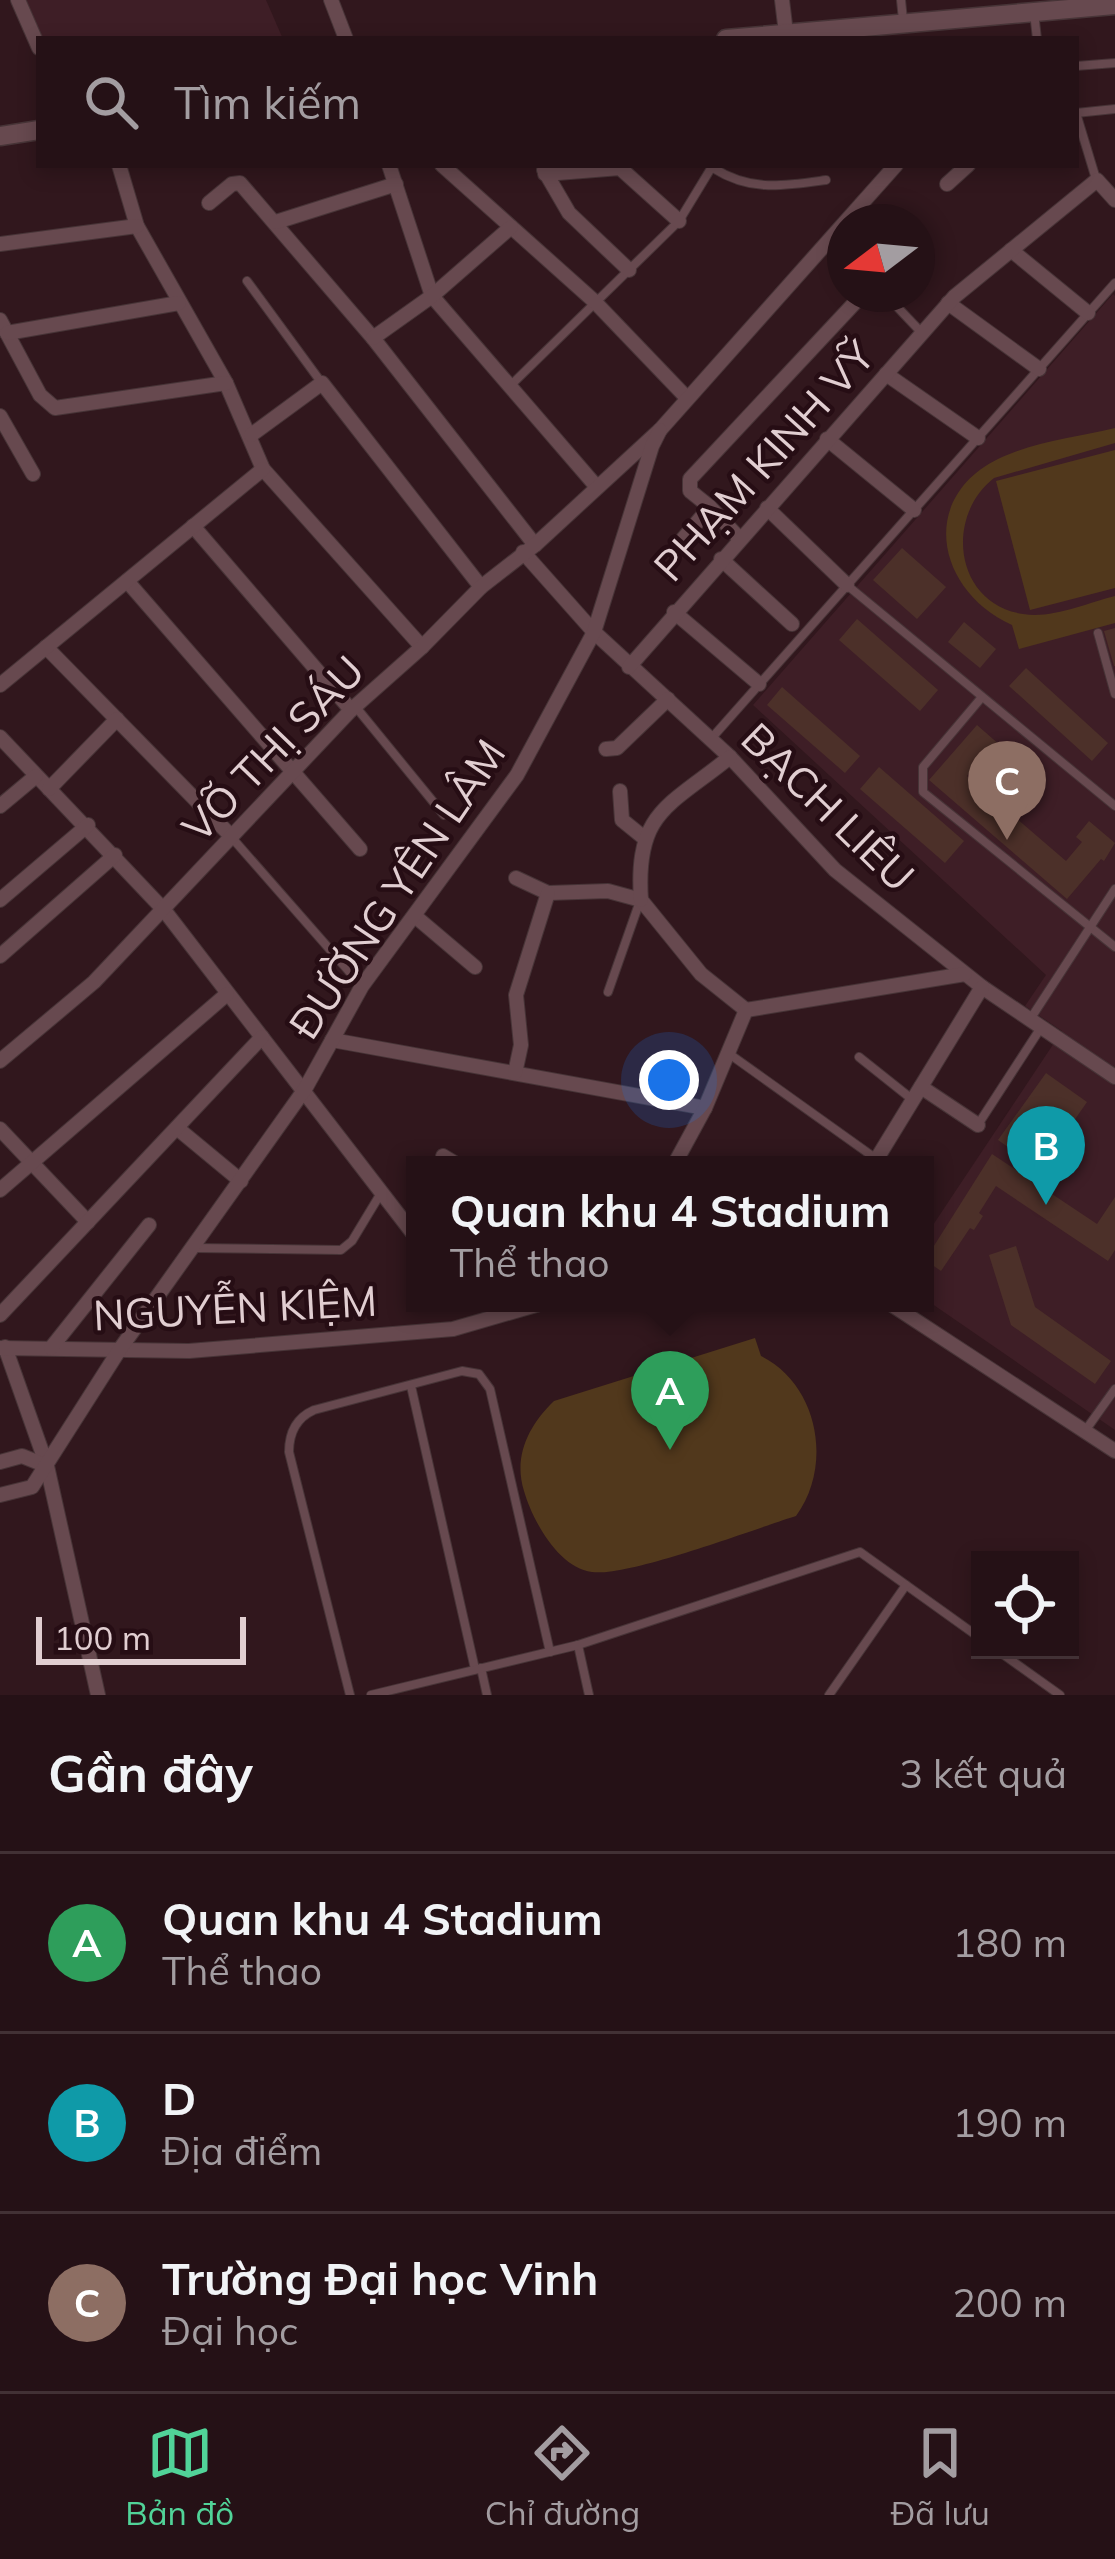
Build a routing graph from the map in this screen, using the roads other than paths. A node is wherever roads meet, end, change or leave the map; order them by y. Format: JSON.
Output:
{"nodes":[{"id":1,"x":18,"y":0,"type":"edge"},
{"id":2,"x":331,"y":0,"type":"edge"},
{"id":3,"x":782,"y":0,"type":"edge"},
{"id":4,"x":901,"y":0,"type":"edge"},
{"id":5,"x":1115,"y":5,"type":"edge"},
{"id":6,"x":1034,"y":12,"type":"junction"},
{"id":7,"x":903,"y":22,"type":"junction"},
{"id":8,"x":786,"y":33,"type":"junction"},
{"id":9,"x":345,"y":36,"type":"edge"},
{"id":10,"x":765,"y":36,"type":"edge"},
{"id":11,"x":1037,"y":36,"type":"edge"},
{"id":12,"x":36,"y":42,"type":"edge"},
{"id":13,"x":1115,"y":63,"type":"edge"},
{"id":14,"x":1079,"y":66,"type":"edge"},
{"id":15,"x":1115,"y":109,"type":"edge"},
{"id":16,"x":1079,"y":113,"type":"edge"},
{"id":17,"x":1079,"y":123,"type":"edge"},
{"id":18,"x":36,"y":130,"type":"edge"},
{"id":19,"x":0,"y":136,"type":"edge"},
{"id":20,"x":120,"y":168,"type":"edge"},
{"id":21,"x":390,"y":168,"type":"edge"},
{"id":22,"x":445,"y":168,"type":"edge"},
{"id":23,"x":712,"y":168,"type":"edge"},
{"id":24,"x":716,"y":168,"type":"edge"},
{"id":25,"x":893,"y":168,"type":"edge"},
{"id":26,"x":965,"y":168,"type":"edge"},
{"id":27,"x":544,"y":169,"type":"edge"},
{"id":28,"x":826,"y":180,"type":"dead end"},
{"id":29,"x":1096,"y":180,"type":"junction"},
{"id":30,"x":396,"y":184,"type":"junction"},
{"id":31,"x":947,"y":184,"type":"dead end"},
{"id":32,"x":1115,"y":200,"type":"edge"},
{"id":33,"x":209,"y":203,"type":"dead end"},
{"id":34,"x":861,"y":204,"type":"edge"},
{"id":35,"x":679,"y":221,"type":"junction"},
{"id":36,"x":276,"y":222,"type":"junction"},
{"id":37,"x":137,"y":226,"type":"junction"},
{"id":38,"x":512,"y":227,"type":"junction"},
{"id":39,"x":827,"y":242,"type":"edge"},
{"id":40,"x":0,"y":244,"type":"edge"},
{"id":41,"x":1011,"y":250,"type":"junction"},
{"id":42,"x":629,"y":270,"type":"junction"},
{"id":43,"x":247,"y":281,"type":"dead end"},
{"id":44,"x":1115,"y":283,"type":"edge"},
{"id":45,"x":432,"y":296,"type":"junction"},
{"id":46,"x":594,"y":301,"type":"junction"},
{"id":47,"x":949,"y":303,"type":"junction"},
{"id":48,"x":179,"y":304,"type":"junction"},
{"id":49,"x":846,"y":312,"type":"edge"},
{"id":50,"x":902,"y":312,"type":"edge"},
{"id":51,"x":1088,"y":313,"type":"junction"},
{"id":52,"x":4,"y":326,"type":"edge"},
{"id":53,"x":922,"y":333,"type":"junction"},
{"id":54,"x":373,"y":338,"type":"junction"},
{"id":55,"x":1039,"y":369,"type":"junction"},
{"id":56,"x":886,"y":374,"type":"junction"},
{"id":57,"x":226,"y":382,"type":"junction"},
{"id":58,"x":322,"y":383,"type":"junction"},
{"id":59,"x":510,"y":386,"type":"junction"},
{"id":60,"x":686,"y":397,"type":"junction"},
{"id":61,"x":0,"y":416,"type":"edge"},
{"id":62,"x":660,"y":430,"type":"junction"},
{"id":63,"x":251,"y":435,"type":"junction"},
{"id":64,"x":978,"y":438,"type":"junction"},
{"id":65,"x":827,"y":440,"type":"junction"},
{"id":66,"x":262,"y":469,"type":"junction"},
{"id":67,"x":33,"y":474,"type":"dead end"},
{"id":68,"x":596,"y":486,"type":"junction"},
{"id":69,"x":710,"y":507,"type":"junction"},
{"id":70,"x":766,"y":508,"type":"junction"},
{"id":71,"x":914,"y":510,"type":"junction"},
{"id":72,"x":193,"y":526,"type":"junction"},
{"id":73,"x":739,"y":538,"type":"junction"},
{"id":74,"x":677,"y":546,"type":"dead end"},
{"id":75,"x":529,"y":548,"type":"junction"},
{"id":76,"x":721,"y":559,"type":"junction"},
{"id":77,"x":127,"y":581,"type":"junction"},
{"id":78,"x":847,"y":585,"type":"junction"},
{"id":79,"x":481,"y":587,"type":"junction"},
{"id":80,"x":674,"y":612,"type":"junction"},
{"id":81,"x":792,"y":624,"type":"dead end"},
{"id":82,"x":594,"y":632,"type":"junction"},
{"id":83,"x":1098,"y":633,"type":"dead end"},
{"id":84,"x":46,"y":646,"type":"junction"},
{"id":85,"x":422,"y":647,"type":"junction"},
{"id":86,"x":629,"y":667,"type":"junction"},
{"id":87,"x":759,"y":684,"type":"junction"},
{"id":88,"x":0,"y":685,"type":"edge"},
{"id":89,"x":1115,"y":694,"type":"edge"},
{"id":90,"x":982,"y":697,"type":"junction"},
{"id":91,"x":668,"y":699,"type":"junction"},
{"id":92,"x":353,"y":708,"type":"junction"},
{"id":93,"x":117,"y":719,"type":"junction"},
{"id":94,"x":0,"y":737,"type":"edge"},
{"id":95,"x":710,"y":740,"type":"junction"},
{"id":96,"x":605,"y":749,"type":"dead end"},
{"id":97,"x":730,"y":757,"type":"junction"},
{"id":98,"x":296,"y":773,"type":"junction"},
{"id":99,"x":36,"y":776,"type":"junction"},
{"id":100,"x":50,"y":789,"type":"junction"},
{"id":101,"x":620,"y":790,"type":"dead end"},
{"id":102,"x":1113,"y":800,"type":"edge"},
{"id":103,"x":0,"y":806,"type":"edge"},
{"id":104,"x":444,"y":815,"type":"dead end"},
{"id":105,"x":88,"y":825,"type":"junction"},
{"id":106,"x":643,"y":836,"type":"junction"},
{"id":107,"x":232,"y":837,"type":"junction"},
{"id":108,"x":359,"y":849,"type":"dead end"},
{"id":109,"x":115,"y":855,"type":"junction"},
{"id":110,"x":515,"y":878,"type":"dead end"},
{"id":111,"x":1115,"y":889,"type":"edge"},
{"id":112,"x":548,"y":893,"type":"junction"},
{"id":113,"x":0,"y":900,"type":"edge"},
{"id":114,"x":641,"y":900,"type":"junction"},
{"id":115,"x":164,"y":910,"type":"junction"},
{"id":116,"x":416,"y":917,"type":"junction"},
{"id":117,"x":1090,"y":926,"type":"junction"},
{"id":118,"x":1115,"y":947,"type":"edge"},
{"id":119,"x":0,"y":956,"type":"edge"},
{"id":120,"x":475,"y":967,"type":"dead end"},
{"id":121,"x":965,"y":974,"type":"junction"},
{"id":122,"x":362,"y":986,"type":"junction"},
{"id":123,"x":982,"y":987,"type":"junction"},
{"id":124,"x":608,"y":992,"type":"dead end"},
{"id":125,"x":227,"y":994,"type":"junction"},
{"id":126,"x":746,"y":1010,"type":"junction"},
{"id":127,"x":1036,"y":1022,"type":"junction"},
{"id":128,"x":262,"y":1037,"type":"junction"},
{"id":129,"x":332,"y":1040,"type":"junction"},
{"id":130,"x":728,"y":1053,"type":"junction"},
{"id":131,"x":859,"y":1057,"type":"dead end"},
{"id":132,"x":0,"y":1061,"type":"edge"},
{"id":133,"x":514,"y":1073,"type":"junction"},
{"id":134,"x":1115,"y":1077,"type":"edge"},
{"id":135,"x":305,"y":1089,"type":"junction"},
{"id":136,"x":918,"y":1094,"type":"junction"},
{"id":137,"x":706,"y":1108,"type":"junction"},
{"id":138,"x":978,"y":1125,"type":"joint"},
{"id":139,"x":176,"y":1128,"type":"junction"},
{"id":140,"x":0,"y":1129,"type":"edge"},
{"id":141,"x":679,"y":1156,"type":"edge"},
{"id":142,"x":867,"y":1156,"type":"edge"},
{"id":143,"x":879,"y":1156,"type":"edge"},
{"id":144,"x":32,"y":1162,"type":"junction"},
{"id":145,"x":241,"y":1181,"type":"junction"},
{"id":146,"x":0,"y":1190,"type":"edge"},
{"id":147,"x":382,"y":1192,"type":"junction"},
{"id":148,"x":88,"y":1222,"type":"junction"},
{"id":149,"x":406,"y":1224,"type":"edge"},
{"id":150,"x":149,"y":1226,"type":"dead end"},
{"id":151,"x":195,"y":1248,"type":"junction"},
{"id":152,"x":471,"y":1312,"type":"edge"},
{"id":153,"x":508,"y":1312,"type":"edge"},
{"id":154,"x":903,"y":1312,"type":"edge"},
{"id":155,"x":0,"y":1316,"type":"edge"},
{"id":156,"x":477,"y":1320,"type":"junction"},
{"id":157,"x":2,"y":1345,"type":"edge"},
{"id":158,"x":51,"y":1348,"type":"junction"},
{"id":159,"x":120,"y":1349,"type":"junction"},
{"id":160,"x":411,"y":1386,"type":"junction"},
{"id":161,"x":1115,"y":1389,"type":"edge"},
{"id":162,"x":1085,"y":1431,"type":"junction"},
{"id":163,"x":1115,"y":1451,"type":"edge"},
{"id":164,"x":0,"y":1462,"type":"edge"},
{"id":165,"x":47,"y":1466,"type":"junction"},
{"id":166,"x":0,"y":1495,"type":"edge"},
{"id":167,"x":906,"y":1585,"type":"junction"},
{"id":168,"x":971,"y":1632,"type":"edge"},
{"id":169,"x":578,"y":1645,"type":"junction"},
{"id":170,"x":550,"y":1652,"type":"junction"},
{"id":171,"x":1010,"y":1659,"type":"edge"},
{"id":172,"x":478,"y":1669,"type":"junction"},
{"id":173,"x":98,"y":1695,"type":"edge"},
{"id":174,"x":350,"y":1695,"type":"edge"},
{"id":175,"x":371,"y":1695,"type":"edge"},
{"id":176,"x":487,"y":1695,"type":"edge"},
{"id":177,"x":589,"y":1695,"type":"edge"},
{"id":178,"x":830,"y":1695,"type":"edge"},
{"id":179,"x":1060,"y":1695,"type":"edge"}],
"edges":[{"from":1,"to":12,"type":"street"},
{"from":2,"to":9,"type":"street"},
{"from":3,"to":8,"type":"street"},
{"from":4,"to":7,"type":"lane"},
{"from":5,"to":6,"type":"street"},
{"from":6,"to":7,"type":"street"},
{"from":6,"to":11,"type":"lane"},
{"from":7,"to":8,"type":"street"},
{"from":8,"to":10,"type":"street"},
{"from":13,"to":14,"type":"lane"},
{"from":15,"to":16,"type":"lane"},
{"from":17,"to":29,"type":"lane"},
{"from":18,"to":19,"type":"street"},
{"from":20,"to":37,"type":"street"},
{"from":21,"to":30,"type":"street"},
{"from":22,"to":38,"type":"street"},
{"from":23,"to":35,"type":"lane"},
{"from":24,"to":28,"type":"lane"},
{"from":25,"to":34,"type":"street"},
{"from":26,"to":31,"type":"street"},
{"from":27,"to":35,"type":"street"},
{"from":27,"to":42,"type":"street"},
{"from":29,"to":32,"type":"street"},
{"from":29,"to":41,"type":"street","name":"PHẠM KINH VỸ"},
{"from":30,"to":36,"type":"street"},
{"from":30,"to":45,"type":"street"},
{"from":33,"to":36,"type":"street","name":"BẠCH LIÊU"},
{"from":35,"to":42,"type":"lane"},
{"from":36,"to":54,"type":"street","name":"BẠCH LIÊU"},
{"from":37,"to":40,"type":"street"},
{"from":37,"to":48,"type":"street"},
{"from":38,"to":45,"type":"street"},
{"from":38,"to":46,"type":"street"},
{"from":39,"to":60,"type":"street"},
{"from":41,"to":47,"type":"street","name":"PHẠM KINH VỸ"},
{"from":41,"to":51,"type":"street"},
{"from":42,"to":46,"type":"lane"},
{"from":43,"to":58,"type":"lane"},
{"from":44,"to":51,"type":"lane"},
{"from":45,"to":54,"type":"street"},
{"from":45,"to":59,"type":"street"},
{"from":46,"to":59,"type":"lane"},
{"from":46,"to":60,"type":"street"},
{"from":47,"to":53,"type":"street","name":"PHẠM KINH VỸ"},
{"from":47,"to":55,"type":"street"},
{"from":48,"to":52,"type":"street"},
{"from":48,"to":57,"type":"street"},
{"from":49,"to":69,"type":"street"},
{"from":50,"to":53,"type":"lane"},
{"from":51,"to":55,"type":"lane"},
{"from":52,"to":57,"type":"street"},
{"from":53,"to":56,"type":"street","name":"PHẠM KINH VỸ"},
{"from":54,"to":75,"type":"street","name":"BẠCH LIÊU"},
{"from":55,"to":64,"type":"lane"},
{"from":56,"to":64,"type":"street"},
{"from":56,"to":65,"type":"street","name":"PHẠM KINH VỸ"},
{"from":57,"to":63,"type":"street"},
{"from":58,"to":63,"type":"street"},
{"from":58,"to":79,"type":"street"},
{"from":59,"to":68,"type":"street"},
{"from":60,"to":62,"type":"street"},
{"from":61,"to":67,"type":"street"},
{"from":62,"to":68,"type":"street","name":"VÕ THỊ SÁU"},
{"from":62,"to":82,"type":"street","name":"ĐƯỜNG YÊN LÂM"},
{"from":63,"to":66,"type":"street"},
{"from":64,"to":71,"type":"lane"},
{"from":65,"to":70,"type":"street","name":"PHẠM KINH VỸ"},
{"from":65,"to":71,"type":"street"},
{"from":66,"to":72,"type":"street"},
{"from":66,"to":85,"type":"street"},
{"from":68,"to":75,"type":"street","name":"VÕ THỊ SÁU"},
{"from":69,"to":73,"type":"street"},
{"from":69,"to":74,"type":"street"},
{"from":70,"to":73,"type":"street","name":"PHẠM KINH VỸ"},
{"from":70,"to":78,"type":"street"},
{"from":71,"to":78,"type":"lane"},
{"from":72,"to":77,"type":"street"},
{"from":72,"to":92,"type":"street"},
{"from":73,"to":76,"type":"street","name":"PHẠM KINH VỸ"},
{"from":75,"to":79,"type":"street","name":"VÕ THỊ SÁU"},
{"from":75,"to":82,"type":"street","name":"BẠCH LIÊU"},
{"from":76,"to":80,"type":"street","name":"PHẠM KINH VỸ"},
{"from":76,"to":81,"type":"street"},
{"from":77,"to":84,"type":"street"},
{"from":77,"to":98,"type":"street"},
{"from":78,"to":87,"type":"lane"},
{"from":78,"to":90,"type":"lane"},
{"from":79,"to":85,"type":"street","name":"VÕ THỊ SÁU"},
{"from":80,"to":86,"type":"street","name":"PHẠM KINH VỸ"},
{"from":80,"to":87,"type":"street"},
{"from":82,"to":86,"type":"street","name":"BẠCH LIÊU"},
{"from":82,"to":116,"type":"street","name":"ĐƯỜNG YÊN LÂM"},
{"from":83,"to":89,"type":"lane"},
{"from":84,"to":88,"type":"street"},
{"from":84,"to":93,"type":"street"},
{"from":85,"to":92,"type":"street","name":"VÕ THỊ SÁU"},
{"from":86,"to":91,"type":"street","name":"BẠCH LIÊU"},
{"from":87,"to":95,"type":"lane"},
{"from":90,"to":102,"type":"lane"},
{"from":90,"to":117,"type":"lane"},
{"from":91,"to":95,"type":"street","name":"BẠCH LIÊU"},
{"from":91,"to":96,"type":"street"},
{"from":92,"to":98,"type":"street","name":"VÕ THỊ SÁU"},
{"from":92,"to":104,"type":"lane"},
{"from":93,"to":100,"type":"street"},
{"from":93,"to":107,"type":"street"},
{"from":94,"to":99,"type":"street"},
{"from":95,"to":97,"type":"street","name":"BẠCH LIÊU"},
{"from":97,"to":106,"type":"street"},
{"from":97,"to":121,"type":"street","name":"BẠCH LIÊU"},
{"from":98,"to":107,"type":"street","name":"VÕ THỊ SÁU"},
{"from":98,"to":108,"type":"street"},
{"from":99,"to":100,"type":"street"},
{"from":99,"to":103,"type":"street"},
{"from":100,"to":105,"type":"street"},
{"from":101,"to":106,"type":"street"},
{"from":105,"to":109,"type":"street"},
{"from":105,"to":113,"type":"street"},
{"from":106,"to":114,"type":"street"},
{"from":107,"to":115,"type":"street","name":"VÕ THỊ SÁU"},
{"from":107,"to":122,"type":"lane"},
{"from":109,"to":115,"type":"street"},
{"from":109,"to":119,"type":"street"},
{"from":110,"to":112,"type":"street"},
{"from":111,"to":117,"type":"lane"},
{"from":112,"to":114,"type":"street"},
{"from":112,"to":133,"type":"street"},
{"from":114,"to":124,"type":"lane"},
{"from":114,"to":126,"type":"street"},
{"from":115,"to":125,"type":"street"},
{"from":115,"to":132,"type":"street","name":"VÕ THỊ SÁU"},
{"from":116,"to":120,"type":"street"},
{"from":116,"to":122,"type":"street","name":"ĐƯỜNG YÊN LÂM"},
{"from":117,"to":118,"type":"lane"},
{"from":117,"to":127,"type":"lane"},
{"from":121,"to":123,"type":"street","name":"BẠCH LIÊU"},
{"from":121,"to":126,"type":"street"},
{"from":122,"to":129,"type":"street","name":"ĐƯỜNG YÊN LÂM"},
{"from":123,"to":127,"type":"street","name":"BẠCH LIÊU"},
{"from":123,"to":136,"type":"street"},
{"from":125,"to":128,"type":"street"},
{"from":125,"to":144,"type":"street"},
{"from":126,"to":130,"type":"street"},
{"from":127,"to":134,"type":"street","name":"BẠCH LIÊU"},
{"from":127,"to":138,"type":"lane"},
{"from":128,"to":135,"type":"street"},
{"from":128,"to":139,"type":"street"},
{"from":129,"to":133,"type":"street"},
{"from":129,"to":135,"type":"street","name":"ĐƯỜNG YÊN LÂM"},
{"from":130,"to":137,"type":"street"},
{"from":130,"to":142,"type":"lane"},
{"from":131,"to":136,"type":"lane"},
{"from":133,"to":137,"type":"street"},
{"from":135,"to":145,"type":"street","name":"ĐƯỜNG YÊN LÂM"},
{"from":135,"to":147,"type":"street"},
{"from":136,"to":138,"type":"street"},
{"from":136,"to":143,"type":"street"},
{"from":137,"to":141,"type":"street"},
{"from":139,"to":145,"type":"street"},
{"from":139,"to":148,"type":"street"},
{"from":140,"to":144,"type":"street"},
{"from":144,"to":146,"type":"street"},
{"from":144,"to":148,"type":"street"},
{"from":145,"to":151,"type":"street","name":"ĐƯỜNG YÊN LÂM"},
{"from":147,"to":149,"type":"street"},
{"from":147,"to":151,"type":"lane"},
{"from":148,"to":155,"type":"street"},
{"from":150,"to":158,"type":"street"},
{"from":151,"to":159,"type":"street","name":"ĐƯỜNG YÊN LÂM"},
{"from":152,"to":156,"type":"street"},
{"from":153,"to":156,"type":"street","name":"NGUYỄN KIỆM"},
{"from":154,"to":162,"type":"street"},
{"from":156,"to":159,"type":"street","name":"NGUYỄN KIỆM"},
{"from":157,"to":158,"type":"street","name":"NGUYỄN KIỆM"},
{"from":157,"to":165,"type":"street"},
{"from":158,"to":159,"type":"street","name":"NGUYỄN KIỆM"},
{"from":159,"to":165,"type":"street","name":"ĐƯỜNG YÊN LÂM"},
{"from":160,"to":170,"type":"lane"},
{"from":160,"to":172,"type":"lane"},
{"from":160,"to":174,"type":"lane"},
{"from":161,"to":162,"type":"lane"},
{"from":162,"to":163,"type":"street"},
{"from":164,"to":165,"type":"street"},
{"from":165,"to":166,"type":"street"},
{"from":165,"to":173,"type":"street"},
{"from":167,"to":168,"type":"lane"},
{"from":167,"to":169,"type":"lane"},
{"from":167,"to":178,"type":"lane"},
{"from":169,"to":170,"type":"lane"},
{"from":169,"to":177,"type":"lane"},
{"from":170,"to":172,"type":"lane"},
{"from":171,"to":179,"type":"lane"},
{"from":172,"to":175,"type":"lane"},
{"from":172,"to":176,"type":"lane"}]}
